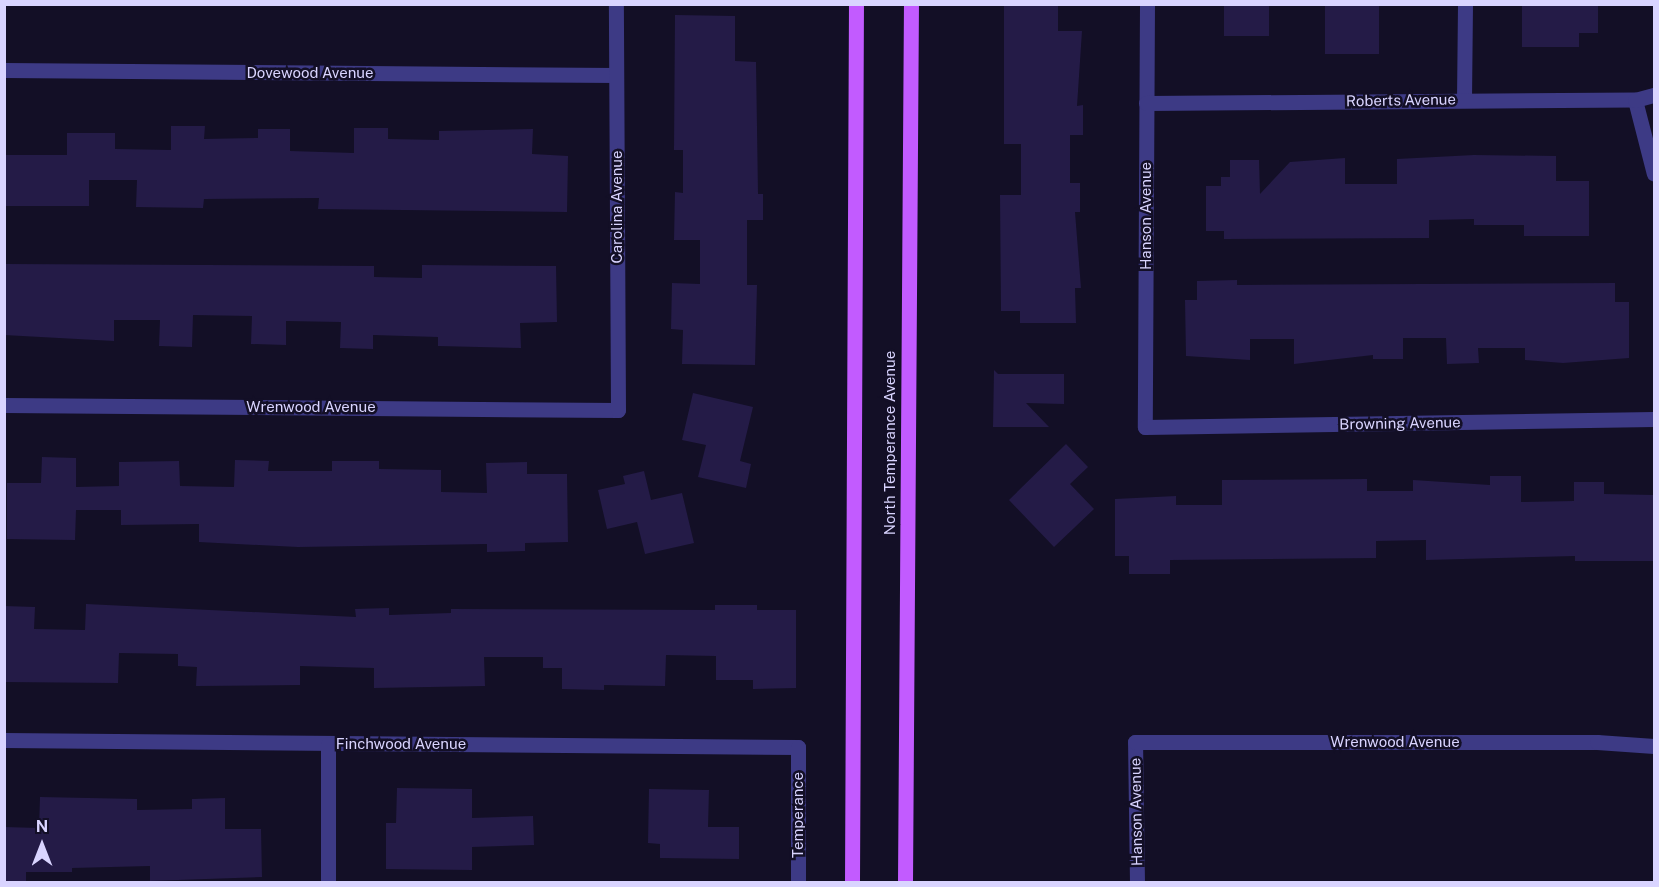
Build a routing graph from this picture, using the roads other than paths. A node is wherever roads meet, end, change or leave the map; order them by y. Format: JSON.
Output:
{"nodes":[{"id":1,"x":616,"y":4,"type":"edge"},
{"id":2,"x":856,"y":4,"type":"edge"},
{"id":3,"x":911,"y":4,"type":"edge"},
{"id":4,"x":1147,"y":4,"type":"edge"},
{"id":5,"x":1465,"y":4,"type":"edge"},
{"id":6,"x":4,"y":70,"type":"edge"},
{"id":7,"x":616,"y":75,"type":"junction"},
{"id":8,"x":1654,"y":95,"type":"edge"},
{"id":9,"x":1464,"y":99,"type":"junction"},
{"id":10,"x":1635,"y":100,"type":"junction"},
{"id":11,"x":1146,"y":103,"type":"junction"},
{"id":12,"x":1654,"y":174,"type":"edge"},
{"id":13,"x":4,"y":405,"type":"edge"},
{"id":14,"x":618,"y":410,"type":"joint"},
{"id":15,"x":1654,"y":419,"type":"edge"},
{"id":16,"x":1145,"y":427,"type":"joint"},
{"id":17,"x":4,"y":740,"type":"edge"},
{"id":18,"x":1135,"y":742,"type":"joint"},
{"id":19,"x":328,"y":744,"type":"junction"},
{"id":20,"x":1654,"y":746,"type":"edge"},
{"id":21,"x":798,"y":747,"type":"joint"},
{"id":22,"x":328,"y":882,"type":"edge"},
{"id":23,"x":798,"y":882,"type":"edge"},
{"id":24,"x":852,"y":882,"type":"edge"},
{"id":25,"x":905,"y":882,"type":"edge"},
{"id":26,"x":1137,"y":882,"type":"edge"}],
"edges":[{"from":1,"to":7,"type":"street","name":"Carolina Avenue"},
{"from":2,"to":24,"type":"main road"},
{"from":3,"to":25,"type":"main road","name":"North Temperance Avenue"},
{"from":4,"to":11,"type":"street","name":"Hanson Avenue"},
{"from":5,"to":9,"type":"street"},
{"from":6,"to":7,"type":"street","name":"Dovewood Avenue"},
{"from":7,"to":14,"type":"street","name":"Carolina Avenue"},
{"from":8,"to":10,"type":"street","name":"Roberts Avenue"},
{"from":9,"to":10,"type":"street","name":"Roberts Avenue"},
{"from":9,"to":11,"type":"street","name":"Roberts Avenue"},
{"from":10,"to":12,"type":"street"},
{"from":11,"to":16,"type":"street","name":"Hanson Avenue"},
{"from":13,"to":14,"type":"street","name":"Wrenwood Avenue"},
{"from":15,"to":16,"type":"street","name":"Browning Avenue"},
{"from":17,"to":19,"type":"street","name":"Finchwood Avenue"},
{"from":18,"to":20,"type":"street","name":"Wrenwood Avenue"},
{"from":18,"to":26,"type":"street","name":"Hanson Avenue"},
{"from":19,"to":21,"type":"street","name":"Finchwood Avenue"},
{"from":19,"to":22,"type":"street"},
{"from":21,"to":23,"type":"street","name":"Temperance"}]}
